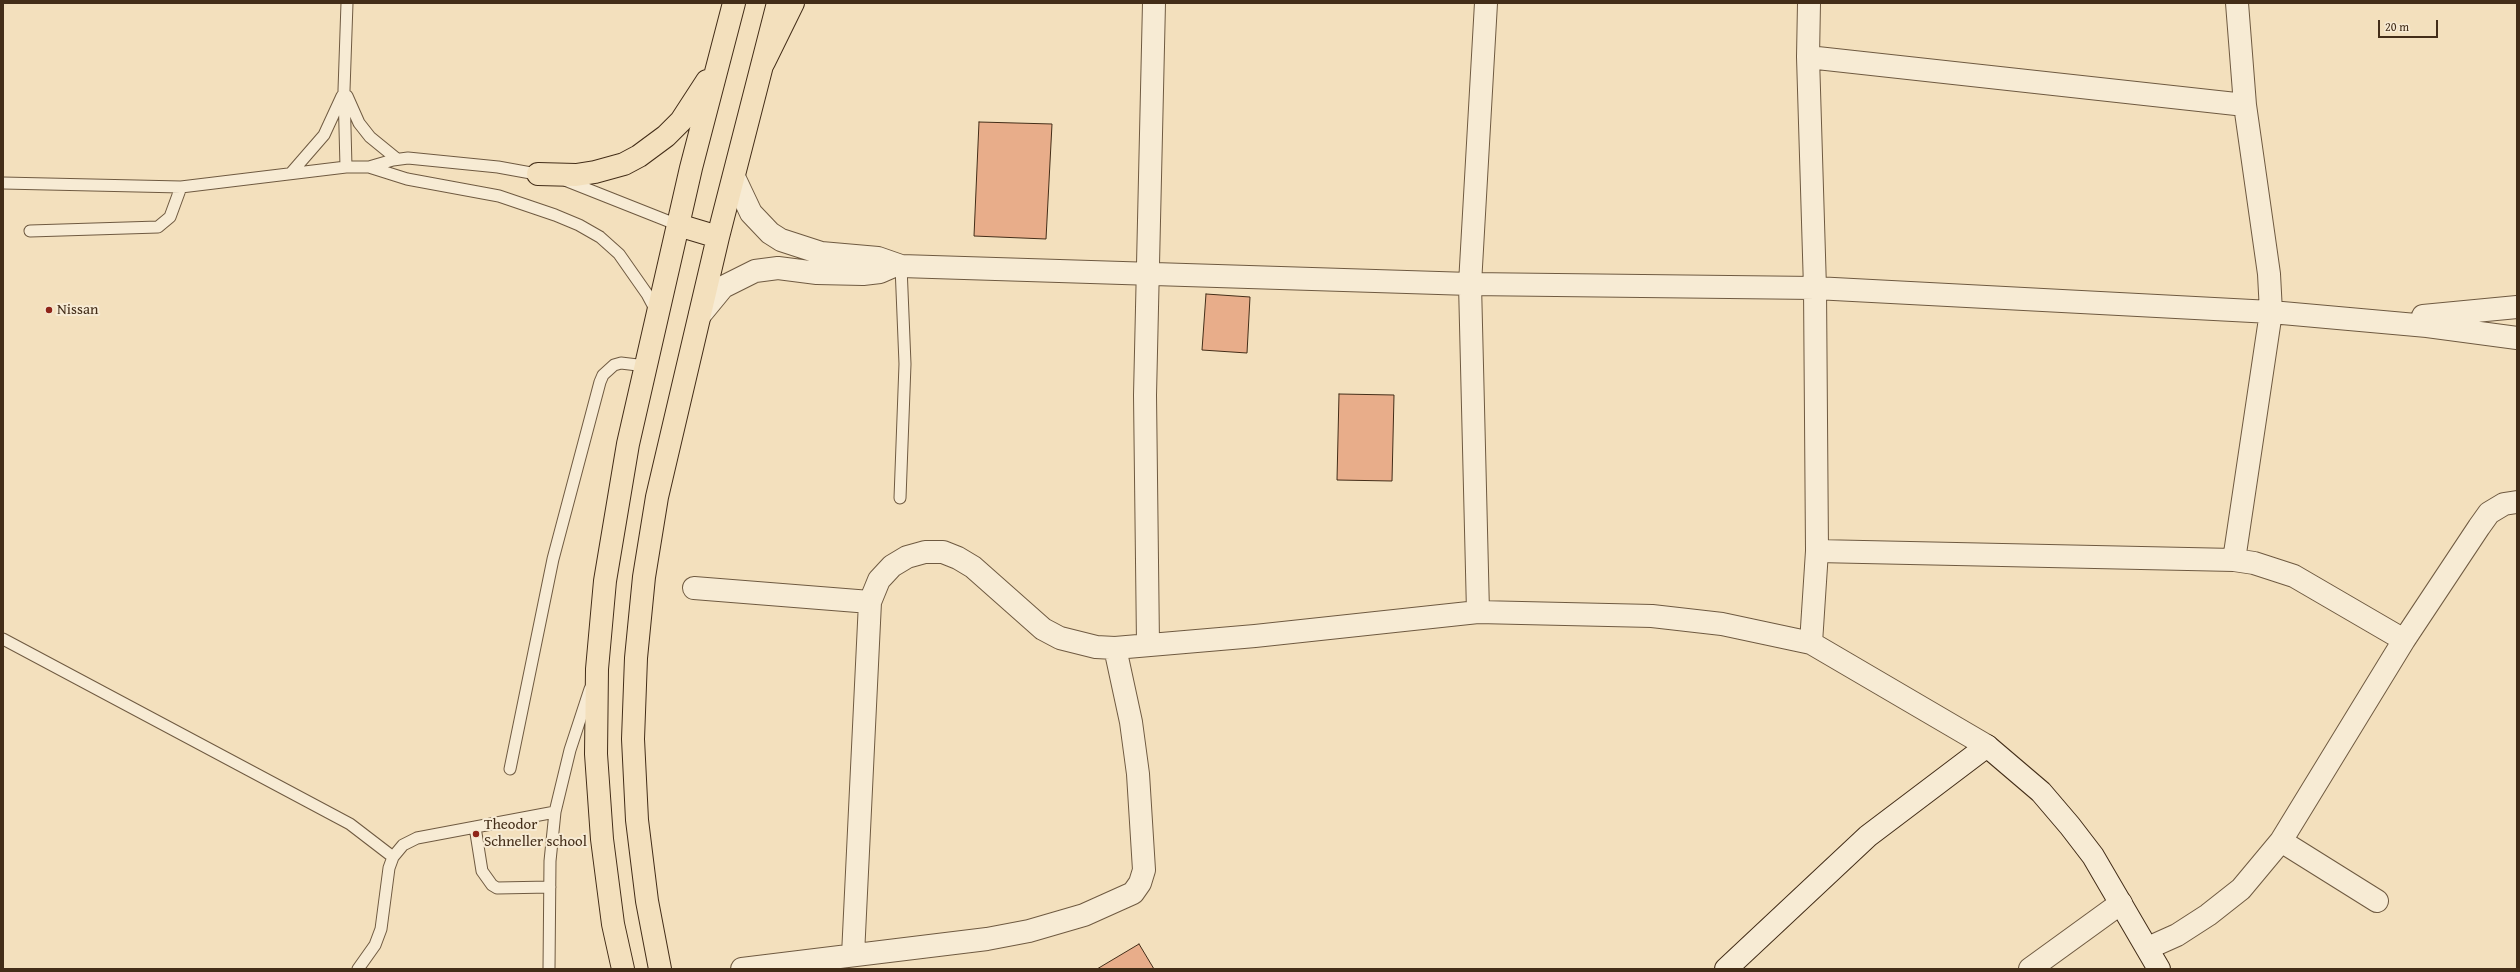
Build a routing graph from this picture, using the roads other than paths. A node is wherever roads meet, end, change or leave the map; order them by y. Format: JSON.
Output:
{"nodes":[{"id":1,"x":347,"y":3,"type":"edge"},
{"id":2,"x":734,"y":3,"type":"edge"},
{"id":3,"x":778,"y":3,"type":"edge"},
{"id":4,"x":794,"y":3,"type":"edge"},
{"id":5,"x":1154,"y":3,"type":"edge"},
{"id":6,"x":1486,"y":3,"type":"edge"},
{"id":7,"x":1809,"y":3,"type":"edge"},
{"id":8,"x":2237,"y":3,"type":"edge"},
{"id":9,"x":722,"y":56,"type":"junction"},
{"id":10,"x":1808,"y":58,"type":"junction"},
{"id":11,"x":764,"y":62,"type":"junction"},
{"id":12,"x":344,"y":90,"type":"junction"},
{"id":13,"x":2245,"y":106,"type":"junction"},
{"id":14,"x":397,"y":159,"type":"junction"},
{"id":15,"x":346,"y":167,"type":"junction"},
{"id":16,"x":369,"y":167,"type":"junction"},
{"id":17,"x":291,"y":173,"type":"junction"},
{"id":18,"x":538,"y":174,"type":"junction"},
{"id":19,"x":734,"y":177,"type":"junction"},
{"id":20,"x":3,"y":183,"type":"edge"},
{"id":21,"x":181,"y":187,"type":"junction"},
{"id":22,"x":678,"y":225,"type":"junction"},
{"id":23,"x":30,"y":231,"type":"dead end"},
{"id":24,"x":718,"y":237,"type":"junction"},
{"id":25,"x":899,"y":265,"type":"junction"},
{"id":26,"x":1146,"y":274,"type":"junction"},
{"id":27,"x":1470,"y":284,"type":"junction"},
{"id":28,"x":1815,"y":288,"type":"junction"},
{"id":29,"x":2517,"y":307,"type":"edge"},
{"id":30,"x":2271,"y":312,"type":"junction"},
{"id":31,"x":659,"y":315,"type":"junction"},
{"id":32,"x":700,"y":315,"type":"junction"},
{"id":33,"x":2364,"y":321,"type":"junction"},
{"id":34,"x":2517,"y":338,"type":"edge"},
{"id":35,"x":646,"y":366,"type":"junction"},
{"id":36,"x":900,"y":498,"type":"dead end"},
{"id":37,"x":2517,"y":502,"type":"edge"},
{"id":38,"x":1817,"y":551,"type":"junction"},
{"id":39,"x":2234,"y":560,"type":"junction"},
{"id":40,"x":694,"y":588,"type":"dead end"},
{"id":41,"x":870,"y":602,"type":"junction"},
{"id":42,"x":1478,"y":612,"type":"junction"},
{"id":43,"x":3,"y":639,"type":"edge"},
{"id":44,"x":2404,"y":640,"type":"junction"},
{"id":45,"x":1148,"y":644,"type":"junction"},
{"id":46,"x":1811,"y":644,"type":"junction"},
{"id":47,"x":1115,"y":648,"type":"junction"},
{"id":48,"x":597,"y":669,"type":"junction"},
{"id":49,"x":1987,"y":746,"type":"junction"},
{"id":50,"x":510,"y":769,"type":"dead end"},
{"id":51,"x":555,"y":812,"type":"junction"},
{"id":52,"x":475,"y":827,"type":"junction"},
{"id":53,"x":2281,"y":841,"type":"junction"},
{"id":54,"x":393,"y":857,"type":"junction"},
{"id":55,"x":550,"y":888,"type":"junction"},
{"id":56,"x":2377,"y":901,"type":"dead end"},
{"id":57,"x":2121,"y":903,"type":"junction"},
{"id":58,"x":2148,"y":948,"type":"junction"},
{"id":59,"x":853,"y":955,"type":"junction"},
{"id":60,"x":793,"y":965,"type":"edge"},
{"id":61,"x":358,"y":969,"type":"edge"},
{"id":62,"x":549,"y":969,"type":"edge"},
{"id":63,"x":623,"y":969,"type":"edge"},
{"id":64,"x":660,"y":969,"type":"edge"},
{"id":65,"x":742,"y":969,"type":"edge"},
{"id":66,"x":1726,"y":969,"type":"edge"},
{"id":67,"x":2030,"y":969,"type":"edge"},
{"id":68,"x":2159,"y":969,"type":"edge"}],
"edges":[{"from":1,"to":12,"type":"lane"},
{"from":2,"to":9,"type":"main road"},
{"from":3,"to":11,"type":"main road"},
{"from":4,"to":11,"type":"main road"},
{"from":5,"to":26,"type":"street"},
{"from":6,"to":27,"type":"street"},
{"from":7,"to":10,"type":"street"},
{"from":8,"to":13,"type":"street"},
{"from":9,"to":18,"type":"main road"},
{"from":9,"to":22,"type":"main road"},
{"from":10,"to":13,"type":"street"},
{"from":10,"to":28,"type":"street"},
{"from":11,"to":19,"type":"main road"},
{"from":12,"to":14,"type":"lane"},
{"from":12,"to":15,"type":"lane"},
{"from":12,"to":17,"type":"lane"},
{"from":13,"to":30,"type":"street"},
{"from":14,"to":16,"type":"lane"},
{"from":14,"to":18,"type":"lane"},
{"from":15,"to":16,"type":"lane"},
{"from":15,"to":17,"type":"lane"},
{"from":16,"to":31,"type":"lane"},
{"from":17,"to":21,"type":"lane"},
{"from":18,"to":22,"type":"lane"},
{"from":19,"to":24,"type":"main road"},
{"from":19,"to":25,"type":"street"},
{"from":20,"to":21,"type":"lane"},
{"from":21,"to":23,"type":"lane"},
{"from":22,"to":24,"type":"main road"},
{"from":22,"to":31,"type":"main road"},
{"from":24,"to":32,"type":"main road"},
{"from":25,"to":26,"type":"street"},
{"from":25,"to":32,"type":"street"},
{"from":25,"to":36,"type":"lane"},
{"from":26,"to":27,"type":"street"},
{"from":26,"to":45,"type":"street"},
{"from":27,"to":28,"type":"street"},
{"from":27,"to":42,"type":"street"},
{"from":28,"to":30,"type":"street"},
{"from":28,"to":38,"type":"street"},
{"from":29,"to":33,"type":"street"},
{"from":30,"to":33,"type":"street"},
{"from":30,"to":39,"type":"street"},
{"from":31,"to":35,"type":"main road"},
{"from":32,"to":64,"type":"main road"},
{"from":33,"to":34,"type":"street"},
{"from":35,"to":48,"type":"main road"},
{"from":35,"to":50,"type":"lane"},
{"from":37,"to":44,"type":"street"},
{"from":38,"to":39,"type":"street"},
{"from":38,"to":46,"type":"street"},
{"from":39,"to":44,"type":"street"},
{"from":40,"to":41,"type":"street"},
{"from":41,"to":47,"type":"street"},
{"from":41,"to":59,"type":"street"},
{"from":42,"to":45,"type":"street"},
{"from":42,"to":46,"type":"street"},
{"from":43,"to":54,"type":"lane"},
{"from":44,"to":53,"type":"street"},
{"from":45,"to":47,"type":"street"},
{"from":46,"to":49,"type":"street"},
{"from":47,"to":59,"type":"street"},
{"from":48,"to":51,"type":"lane"},
{"from":48,"to":63,"type":"main road"},
{"from":49,"to":57,"type":"street"},
{"from":49,"to":66,"type":"street"},
{"from":51,"to":52,"type":"lane"},
{"from":51,"to":55,"type":"lane"},
{"from":52,"to":54,"type":"lane"},
{"from":52,"to":55,"type":"lane"},
{"from":53,"to":56,"type":"street"},
{"from":53,"to":58,"type":"street"},
{"from":54,"to":61,"type":"lane"},
{"from":55,"to":62,"type":"lane"},
{"from":57,"to":58,"type":"street"},
{"from":57,"to":67,"type":"street"},
{"from":58,"to":68,"type":"street"},
{"from":59,"to":60,"type":"street"},
{"from":60,"to":65,"type":"street"}]}
